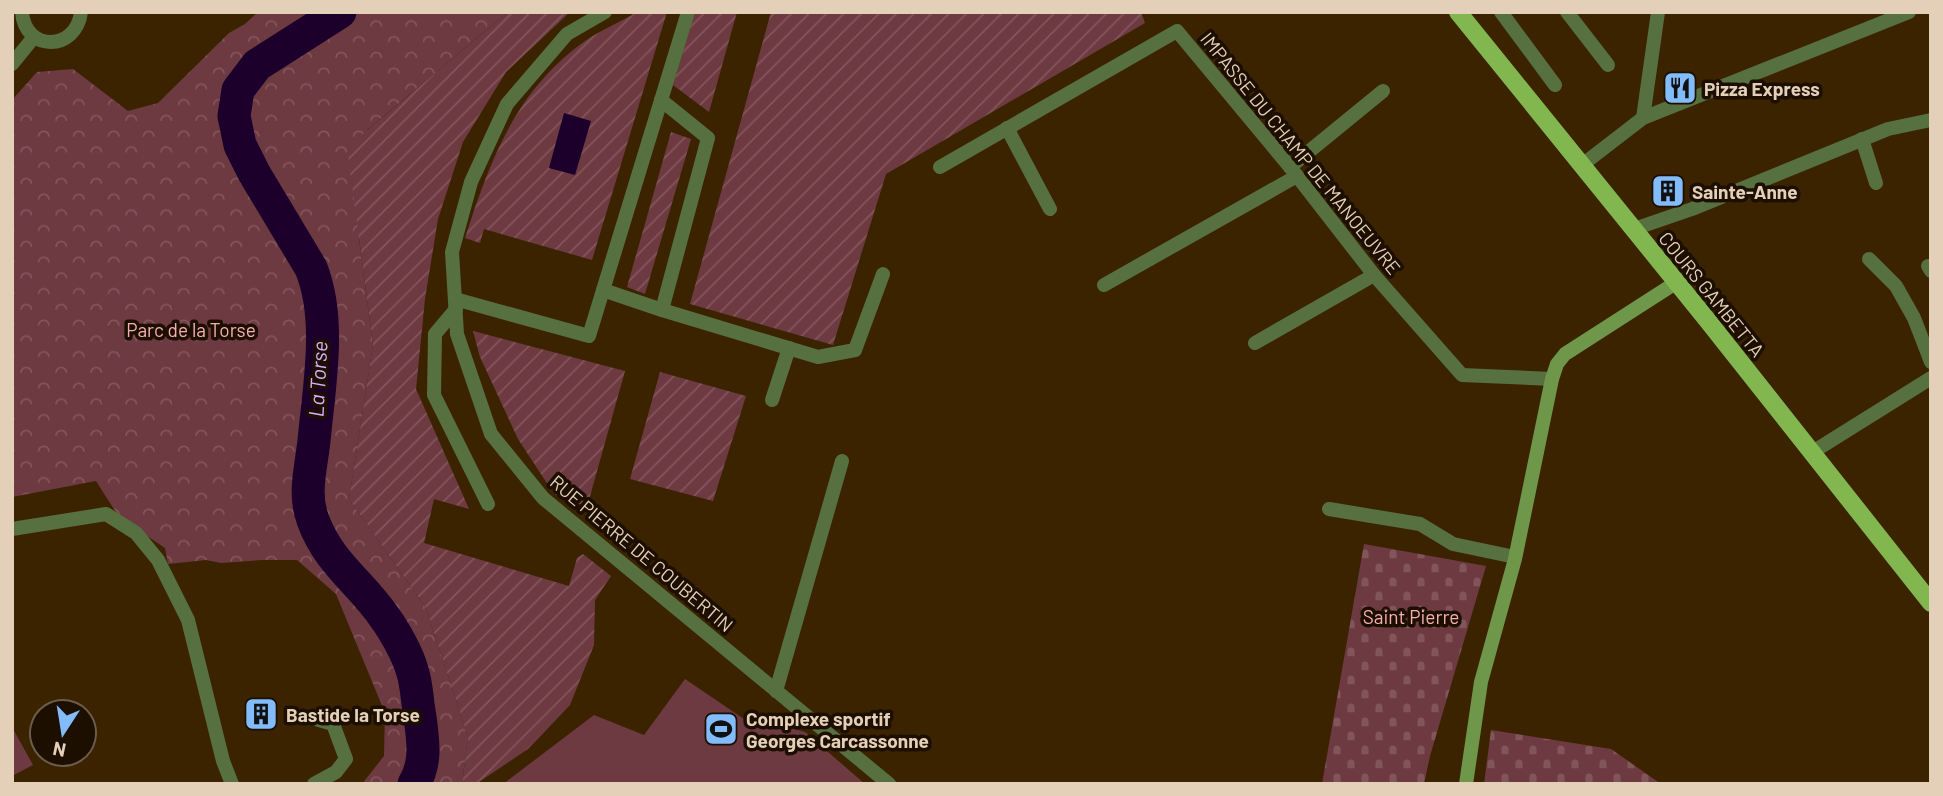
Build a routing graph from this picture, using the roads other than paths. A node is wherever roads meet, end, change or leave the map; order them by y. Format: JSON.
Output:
{"nodes":[{"id":1,"x":22,"y":12,"type":"edge"},
{"id":2,"x":81,"y":12,"type":"edge"},
{"id":3,"x":605,"y":12,"type":"edge"},
{"id":4,"x":688,"y":12,"type":"edge"},
{"id":5,"x":1458,"y":12,"type":"edge"},
{"id":6,"x":1501,"y":12,"type":"edge"},
{"id":7,"x":1567,"y":12,"type":"edge"},
{"id":8,"x":1658,"y":12,"type":"edge"},
{"id":9,"x":1909,"y":12,"type":"edge"},
{"id":10,"x":34,"y":37,"type":"junction"},
{"id":11,"x":12,"y":64,"type":"edge"},
{"id":12,"x":1608,"y":65,"type":"dead end"},
{"id":13,"x":1555,"y":85,"type":"dead end"},
{"id":14,"x":1383,"y":91,"type":"dead end"},
{"id":15,"x":662,"y":100,"type":"junction"},
{"id":16,"x":1643,"y":118,"type":"junction"},
{"id":17,"x":1931,"y":120,"type":"edge"},
{"id":18,"x":1007,"y":128,"type":"junction"},
{"id":19,"x":1862,"y":139,"type":"junction"},
{"id":20,"x":1582,"y":165,"type":"junction"},
{"id":21,"x":940,"y":167,"type":"dead end"},
{"id":22,"x":1294,"y":171,"type":"junction"},
{"id":23,"x":1876,"y":183,"type":"dead end"},
{"id":24,"x":1050,"y":209,"type":"dead end"},
{"id":25,"x":1634,"y":229,"type":"junction"},
{"id":26,"x":1870,"y":259,"type":"dead end"},
{"id":27,"x":1931,"y":265,"type":"edge"},
{"id":28,"x":1931,"y":271,"type":"edge"},
{"id":29,"x":883,"y":274,"type":"dead end"},
{"id":30,"x":1374,"y":275,"type":"junction"},
{"id":31,"x":1677,"y":282,"type":"junction"},
{"id":32,"x":1104,"y":285,"type":"dead end"},
{"id":33,"x":603,"y":290,"type":"junction"},
{"id":34,"x":455,"y":304,"type":"junction"},
{"id":35,"x":662,"y":310,"type":"junction"},
{"id":36,"x":1255,"y":342,"type":"dead end"},
{"id":37,"x":789,"y":348,"type":"junction"},
{"id":38,"x":1931,"y":362,"type":"edge"},
{"id":39,"x":1931,"y":378,"type":"edge"},
{"id":40,"x":1552,"y":379,"type":"junction"},
{"id":41,"x":772,"y":400,"type":"dead end"},
{"id":42,"x":1811,"y":453,"type":"junction"},
{"id":43,"x":842,"y":461,"type":"dead end"},
{"id":44,"x":488,"y":504,"type":"dead end"},
{"id":45,"x":1329,"y":509,"type":"dead end"},
{"id":46,"x":12,"y":529,"type":"edge"},
{"id":47,"x":1516,"y":557,"type":"junction"},
{"id":48,"x":1931,"y":603,"type":"edge"},
{"id":49,"x":776,"y":691,"type":"junction"},
{"id":50,"x":319,"y":720,"type":"dead end"},
{"id":51,"x":232,"y":784,"type":"edge"},
{"id":52,"x":314,"y":784,"type":"edge"},
{"id":53,"x":889,"y":784,"type":"edge"},
{"id":54,"x":1466,"y":784,"type":"edge"}],
"edges":[{"from":1,"to":10,"type":"street"},
{"from":2,"to":10,"type":"street"},
{"from":3,"to":34,"type":"street","name":"RUE PIERRE DE COUBERTIN"},
{"from":4,"to":15,"type":"street"},
{"from":5,"to":20,"type":"main road","name":"COURS GAMBETTA"},
{"from":6,"to":13,"type":"street"},
{"from":7,"to":12,"type":"street"},
{"from":8,"to":16,"type":"street"},
{"from":9,"to":16,"type":"street"},
{"from":10,"to":11,"type":"street"},
{"from":14,"to":22,"type":"street"},
{"from":15,"to":33,"type":"street"},
{"from":15,"to":35,"type":"street"},
{"from":16,"to":20,"type":"street"},
{"from":17,"to":19,"type":"street"},
{"from":18,"to":21,"type":"street","name":"IMPASSE DU CHAMP DE MANOEUVRE"},
{"from":18,"to":22,"type":"street","name":"IMPASSE DU CHAMP DE MANOEUVRE"},
{"from":18,"to":24,"type":"street"},
{"from":19,"to":23,"type":"street"},
{"from":19,"to":25,"type":"street"},
{"from":20,"to":25,"type":"main road","name":"COURS GAMBETTA"},
{"from":22,"to":30,"type":"street","name":"IMPASSE DU CHAMP DE MANOEUVRE"},
{"from":22,"to":32,"type":"street"},
{"from":25,"to":31,"type":"main road","name":"COURS GAMBETTA"},
{"from":26,"to":38,"type":"street"},
{"from":27,"to":28,"type":"street"},
{"from":29,"to":37,"type":"street"},
{"from":30,"to":36,"type":"street"},
{"from":30,"to":40,"type":"street","name":"IMPASSE DU CHAMP DE MANOEUVRE"},
{"from":31,"to":40,"type":"main road"},
{"from":31,"to":42,"type":"main road","name":"COURS GAMBETTA"},
{"from":33,"to":34,"type":"street"},
{"from":33,"to":35,"type":"street"},
{"from":34,"to":44,"type":"street"},
{"from":34,"to":49,"type":"street","name":"RUE PIERRE DE COUBERTIN"},
{"from":35,"to":37,"type":"street"},
{"from":37,"to":41,"type":"street"},
{"from":39,"to":42,"type":"street"},
{"from":40,"to":47,"type":"main road"},
{"from":42,"to":48,"type":"main road","name":"COURS GAMBETTA"},
{"from":43,"to":49,"type":"street"},
{"from":45,"to":47,"type":"street"},
{"from":46,"to":51,"type":"street"},
{"from":47,"to":54,"type":"main road"},
{"from":49,"to":53,"type":"street","name":"RUE PIERRE DE COUBERTIN"},
{"from":50,"to":52,"type":"street"}]}
